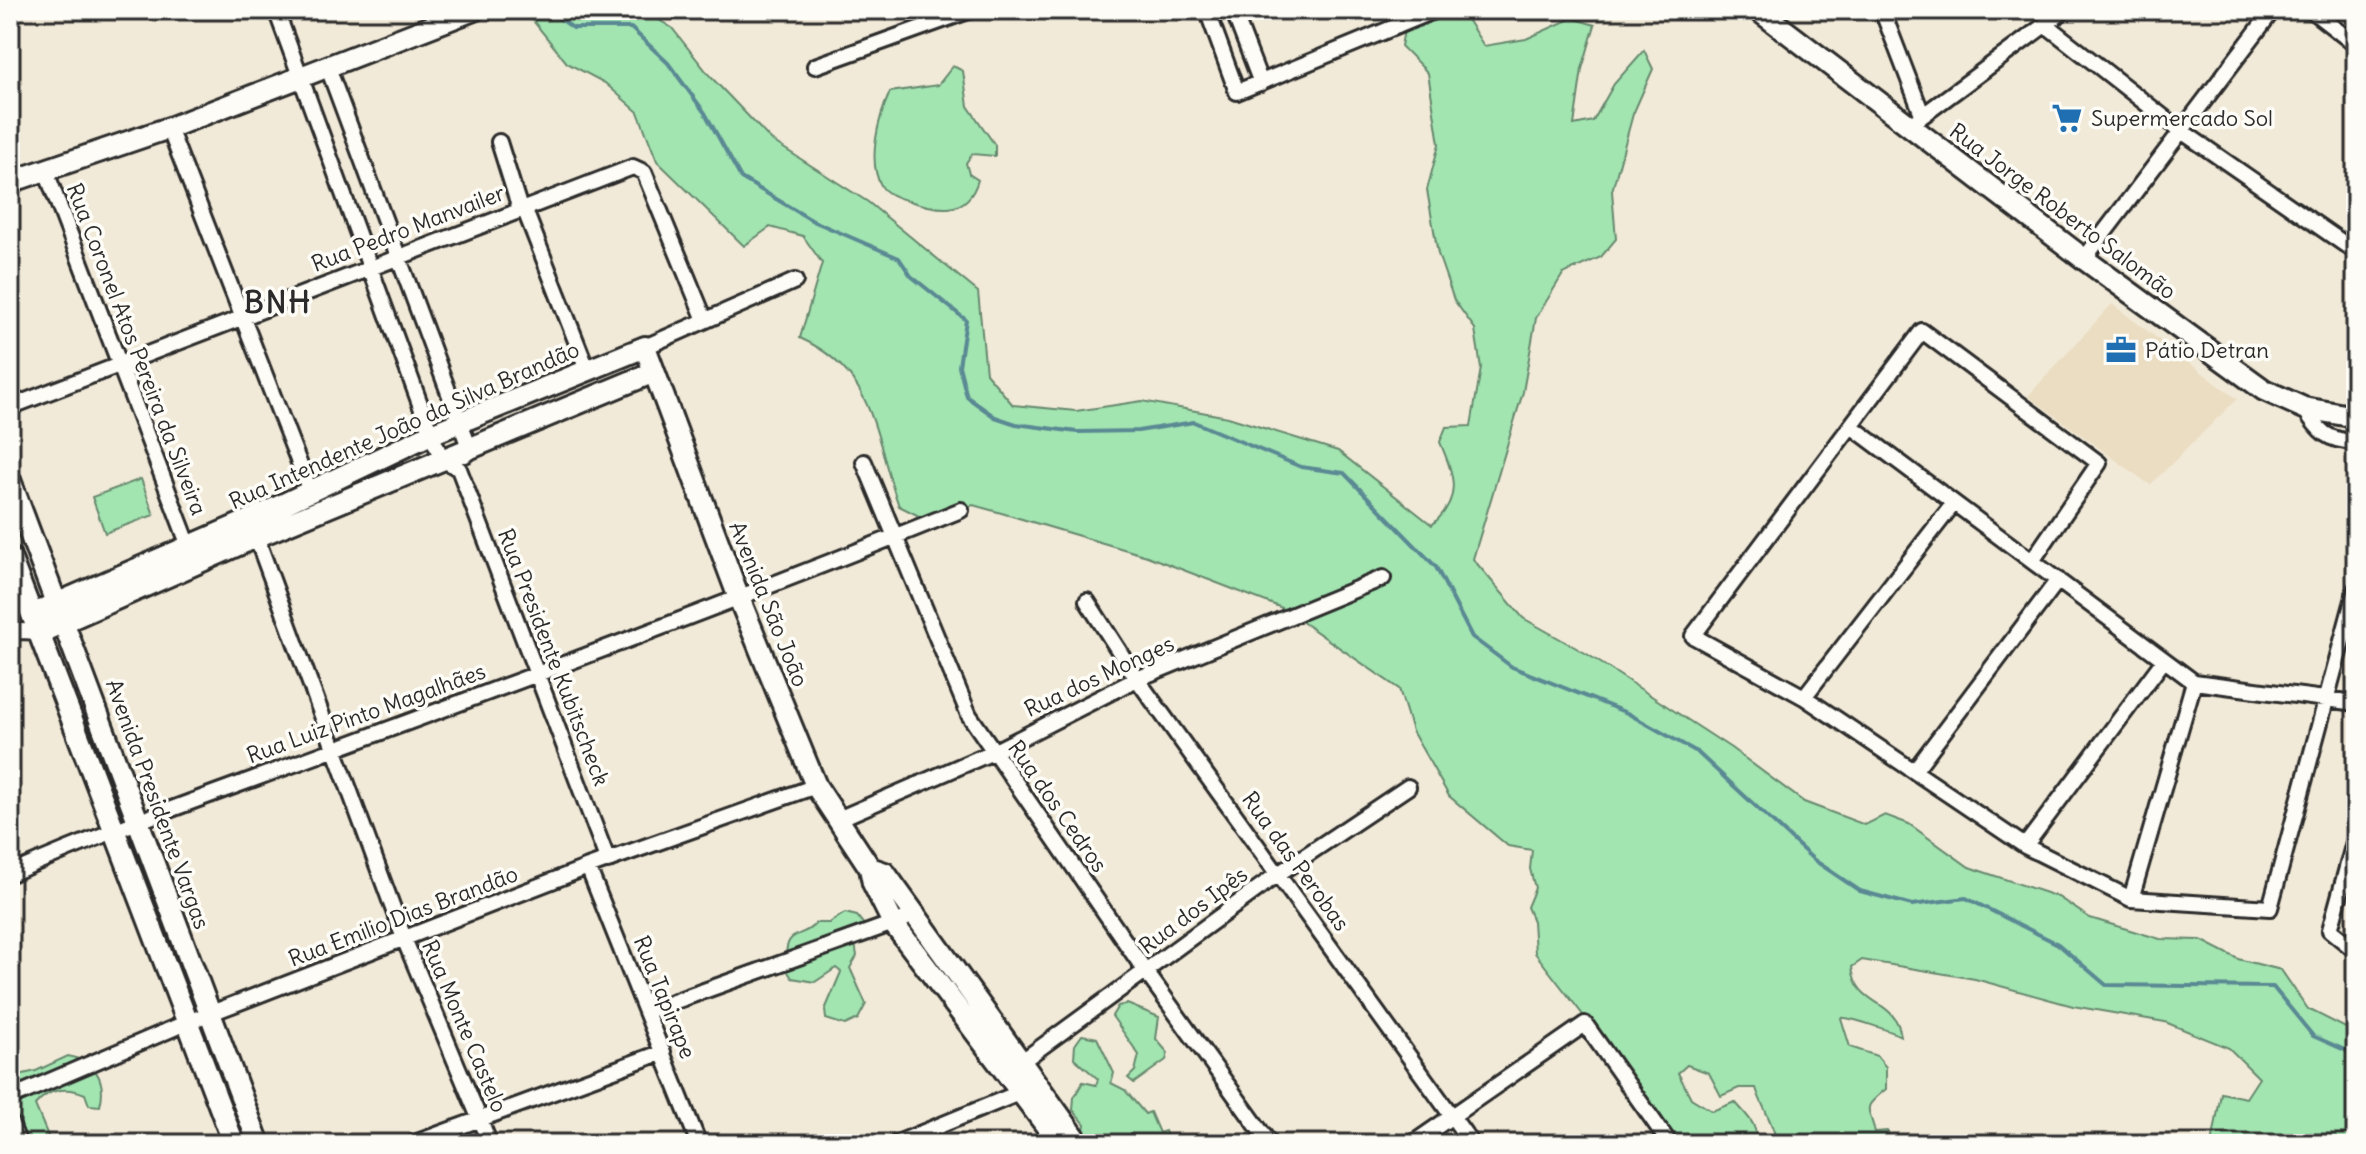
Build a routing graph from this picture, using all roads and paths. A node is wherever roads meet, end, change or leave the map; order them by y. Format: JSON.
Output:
{"nodes":[{"id":1,"x":276,"y":10,"type":"edge"},
{"id":2,"x":474,"y":10,"type":"edge"},
{"id":3,"x":971,"y":10,"type":"edge"},
{"id":4,"x":1207,"y":10,"type":"edge"},
{"id":5,"x":1233,"y":10,"type":"edge"},
{"id":6,"x":1436,"y":10,"type":"edge"},
{"id":7,"x":1758,"y":10,"type":"edge"},
{"id":8,"x":1882,"y":10,"type":"edge"},
{"id":9,"x":2065,"y":10,"type":"edge"},
{"id":10,"x":2273,"y":10,"type":"edge"},
{"id":11,"x":2311,"y":10,"type":"edge"},
{"id":12,"x":2046,"y":25,"type":"junction"},
{"id":13,"x":2356,"y":45,"type":"edge"},
{"id":14,"x":327,"y":65,"type":"junction"},
{"id":15,"x":815,"y":66,"type":"dead end"},
{"id":16,"x":298,"y":76,"type":"junction"},
{"id":17,"x":1261,"y":83,"type":"junction"},
{"id":18,"x":1916,"y":120,"type":"junction"},
{"id":19,"x":169,"y":128,"type":"junction"},
{"id":20,"x":2180,"y":130,"type":"junction"},
{"id":21,"x":499,"y":142,"type":"dead end"},
{"id":22,"x":45,"y":169,"type":"junction"},
{"id":23,"x":10,"y":182,"type":"edge"},
{"id":24,"x":522,"y":208,"type":"junction"},
{"id":25,"x":2356,"y":252,"type":"edge"},
{"id":26,"x":395,"y":256,"type":"junction"},
{"id":27,"x":2084,"y":259,"type":"junction"},
{"id":28,"x":368,"y":267,"type":"junction"},
{"id":29,"x":795,"y":281,"type":"dead end"},
{"id":30,"x":241,"y":318,"type":"junction"},
{"id":31,"x":705,"y":320,"type":"junction"},
{"id":32,"x":645,"y":347,"type":"junction"},
{"id":33,"x":120,"y":365,"type":"junction"},
{"id":34,"x":587,"y":369,"type":"junction"},
{"id":35,"x":654,"y":372,"type":"junction"},
{"id":36,"x":10,"y":407,"type":"edge"},
{"id":37,"x":2304,"y":408,"type":"junction"},
{"id":38,"x":2356,"y":417,"type":"edge"},
{"id":39,"x":459,"y":422,"type":"junction"},
{"id":40,"x":1851,"y":426,"type":"junction"},
{"id":41,"x":431,"y":434,"type":"junction"},
{"id":42,"x":2356,"y":442,"type":"edge"},
{"id":43,"x":469,"y":447,"type":"junction"},
{"id":44,"x":864,"y":462,"type":"dead end"},
{"id":45,"x":450,"y":464,"type":"junction"},
{"id":46,"x":10,"y":480,"type":"edge"},
{"id":47,"x":310,"y":491,"type":"junction"},
{"id":48,"x":1954,"y":503,"type":"junction"},
{"id":49,"x":961,"y":510,"type":"dead end"},
{"id":50,"x":253,"y":529,"type":"junction"},
{"id":51,"x":895,"y":537,"type":"junction"},
{"id":52,"x":189,"y":546,"type":"junction"},
{"id":53,"x":10,"y":557,"type":"edge"},
{"id":54,"x":2032,"y":561,"type":"junction"},
{"id":55,"x":1383,"y":578,"type":"dead end"},
{"id":56,"x":2058,"y":580,"type":"junction"},
{"id":57,"x":2356,"y":589,"type":"edge"},
{"id":58,"x":739,"y":598,"type":"junction"},
{"id":59,"x":1087,"y":601,"type":"dead end"},
{"id":60,"x":62,"y":613,"type":"junction"},
{"id":61,"x":26,"y":628,"type":"edge"},
{"id":62,"x":2164,"y":660,"type":"junction"},
{"id":63,"x":536,"y":674,"type":"junction"},
{"id":64,"x":1137,"y":679,"type":"junction"},
{"id":65,"x":2194,"y":682,"type":"junction"},
{"id":66,"x":1804,"y":697,"type":"junction"},
{"id":67,"x":2326,"y":698,"type":"junction"},
{"id":68,"x":2356,"y":703,"type":"edge"},
{"id":69,"x":336,"y":749,"type":"junction"},
{"id":70,"x":993,"y":752,"type":"junction"},
{"id":71,"x":1914,"y":771,"type":"junction"},
{"id":72,"x":816,"y":786,"type":"junction"},
{"id":73,"x":1408,"y":787,"type":"dead end"},
{"id":74,"x":136,"y":820,"type":"junction"},
{"id":75,"x":836,"y":820,"type":"junction"},
{"id":76,"x":112,"y":829,"type":"junction"},
{"id":77,"x":2356,"y":835,"type":"edge"},
{"id":78,"x":2025,"y":846,"type":"junction"},
{"id":79,"x":608,"y":861,"type":"junction"},
{"id":80,"x":588,"y":867,"type":"junction"},
{"id":81,"x":870,"y":868,"type":"junction"},
{"id":82,"x":10,"y":874,"type":"edge"},
{"id":83,"x":1278,"y":874,"type":"junction"},
{"id":84,"x":2131,"y":899,"type":"junction"},
{"id":85,"x":913,"y":916,"type":"junction"},
{"id":86,"x":893,"y":923,"type":"junction"},
{"id":87,"x":405,"y":941,"type":"junction"},
{"id":88,"x":2356,"y":951,"type":"edge"},
{"id":89,"x":1146,"y":972,"type":"junction"},
{"id":90,"x":648,"y":1011,"type":"junction"},
{"id":91,"x":211,"y":1014,"type":"junction"},
{"id":92,"x":188,"y":1022,"type":"junction"},
{"id":93,"x":663,"y":1052,"type":"junction"},
{"id":94,"x":1014,"y":1067,"type":"junction"},
{"id":95,"x":1030,"y":1088,"type":"junction"},
{"id":96,"x":10,"y":1098,"type":"edge"},
{"id":97,"x":1452,"y":1116,"type":"junction"},
{"id":98,"x":480,"y":1121,"type":"junction"},
{"id":99,"x":10,"y":1122,"type":"edge"},
{"id":100,"x":19,"y":1144,"type":"edge"},
{"id":101,"x":234,"y":1144,"type":"edge"},
{"id":102,"x":259,"y":1144,"type":"edge"},
{"id":103,"x":412,"y":1144,"type":"edge"},
{"id":104,"x":490,"y":1144,"type":"edge"},
{"id":105,"x":699,"y":1144,"type":"edge"},
{"id":106,"x":895,"y":1144,"type":"edge"},
{"id":107,"x":1060,"y":1144,"type":"edge"},
{"id":108,"x":1080,"y":1144,"type":"edge"},
{"id":109,"x":1270,"y":1144,"type":"edge"},
{"id":110,"x":1412,"y":1144,"type":"edge"},
{"id":111,"x":1472,"y":1144,"type":"edge"},
{"id":112,"x":1670,"y":1144,"type":"edge"}],
"edges":[{"from":1,"to":16,"type":"street","name":"Rua Presidente Kubitscheck"},
{"from":2,"to":14,"type":"street"},
{"from":3,"to":15,"type":"street"},
{"from":4,"to":17,"type":"street"},
{"from":5,"to":17,"type":"street"},
{"from":6,"to":17,"type":"street"},
{"from":7,"to":18,"type":"street","name":"Rua Jorge Roberto Salomão"},
{"from":8,"to":18,"type":"street"},
{"from":9,"to":12,"type":"street"},
{"from":10,"to":20,"type":"street"},
{"from":11,"to":13,"type":"street"},
{"from":12,"to":18,"type":"street"},
{"from":12,"to":20,"type":"street"},
{"from":14,"to":16,"type":"street"},
{"from":14,"to":26,"type":"street"},
{"from":16,"to":19,"type":"street"},
{"from":16,"to":28,"type":"street","name":"Rua Presidente Kubitscheck"},
{"from":18,"to":27,"type":"street","name":"Rua Jorge Roberto Salomão"},
{"from":19,"to":22,"type":"street"},
{"from":19,"to":30,"type":"street"},
{"from":20,"to":25,"type":"street"},
{"from":20,"to":27,"type":"street"},
{"from":21,"to":24,"type":"street"},
{"from":22,"to":23,"type":"street"},
{"from":22,"to":33,"type":"street","name":"Rua Coronel Atos Pereira da Silveira"},
{"from":24,"to":26,"type":"street","name":"Rua Pedro Manvailer"},
{"from":24,"to":31,"type":"street","name":"Rua Pedro Manvailer"},
{"from":24,"to":34,"type":"street"},
{"from":26,"to":28,"type":"street","name":"Rua Pedro Manvailer"},
{"from":26,"to":39,"type":"street"},
{"from":27,"to":37,"type":"street","name":"Rua Jorge Roberto Salomão"},
{"from":28,"to":30,"type":"street","name":"Rua Pedro Manvailer"},
{"from":28,"to":41,"type":"street","name":"Rua Presidente Kubitscheck"},
{"from":29,"to":31,"type":"street","name":"Rua Intendente João da Silva Brandão"},
{"from":30,"to":33,"type":"street","name":"Rua Pedro Manvailer"},
{"from":30,"to":47,"type":"street"},
{"from":31,"to":32,"type":"street","name":"Rua Intendente João da Silva Brandão"},
{"from":32,"to":34,"type":"street","name":"Rua Intendente João da Silva Brandão"},
{"from":32,"to":35,"type":"street","name":"Avenida São João"},
{"from":33,"to":36,"type":"street","name":"Rua Pedro Manvailer"},
{"from":33,"to":52,"type":"street","name":"Rua Coronel Atos Pereira da Silveira"},
{"from":34,"to":39,"type":"street","name":"Rua Intendente João da Silva Brandão"},
{"from":35,"to":43,"type":"street","name":"Rua Intendente João da Silva Brandão"},
{"from":35,"to":58,"type":"street","name":"Avenida São João"},
{"from":37,"to":38,"type":"street","name":"Rua Jorge Roberto Salomão"},
{"from":37,"to":42,"type":"street"},
{"from":39,"to":41,"type":"street","name":"Rua Intendente João da Silva Brandão"},
{"from":39,"to":43,"type":"street"},
{"from":40,"to":48,"type":"street"},
{"from":40,"to":54,"type":"street"},
{"from":40,"to":66,"type":"street"},
{"from":41,"to":45,"type":"street","name":"Rua Presidente Kubitscheck"},
{"from":41,"to":47,"type":"street","name":"Rua Intendente João da Silva Brandão"},
{"from":43,"to":45,"type":"street","name":"Rua Intendente João da Silva Brandão"},
{"from":44,"to":51,"type":"street","name":"Rua dos Cedros"},
{"from":45,"to":50,"type":"street","name":"Rua Intendente João da Silva Brandão"},
{"from":45,"to":63,"type":"street","name":"Rua Presidente Kubitscheck"},
{"from":46,"to":60,"type":"street","name":"Avenida Presidente Vargas"},
{"from":47,"to":50,"type":"street","name":"Rua Intendente João da Silva Brandão"},
{"from":48,"to":54,"type":"street"},
{"from":48,"to":66,"type":"street"},
{"from":49,"to":51,"type":"street","name":"Rua Luiz Pinto Magalhães"},
{"from":50,"to":52,"type":"street","name":"Rua Intendente João da Silva Brandão"},
{"from":50,"to":60,"type":"street","name":"Rua Intendente João da Silva Brandão"},
{"from":50,"to":69,"type":"street","name":"Rua Monte Castelo"},
{"from":51,"to":58,"type":"street","name":"Rua Luiz Pinto Magalhães"},
{"from":51,"to":70,"type":"street","name":"Rua dos Cedros"},
{"from":52,"to":60,"type":"street","name":"Rua Intendente João da Silva Brandão"},
{"from":53,"to":61,"type":"street"},
{"from":54,"to":56,"type":"street"},
{"from":55,"to":64,"type":"street","name":"Rua dos Monges"},
{"from":56,"to":62,"type":"street"},
{"from":56,"to":71,"type":"street"},
{"from":57,"to":67,"type":"street"},
{"from":58,"to":63,"type":"street","name":"Rua Luiz Pinto Magalhães"},
{"from":58,"to":72,"type":"street","name":"Avenida São João"},
{"from":59,"to":64,"type":"street","name":"Rua das Perobas"},
{"from":60,"to":61,"type":"street","name":"Rua Intendente João da Silva Brandão"},
{"from":60,"to":74,"type":"street","name":"Avenida Presidente Vargas"},
{"from":61,"to":76,"type":"street"},
{"from":62,"to":65,"type":"street"},
{"from":62,"to":78,"type":"street"},
{"from":63,"to":69,"type":"street","name":"Rua Luiz Pinto Magalhães"},
{"from":63,"to":79,"type":"street","name":"Rua Presidente Kubitscheck"},
{"from":64,"to":70,"type":"street","name":"Rua dos Monges"},
{"from":64,"to":83,"type":"street","name":"Rua das Perobas"},
{"from":65,"to":67,"type":"street"},
{"from":65,"to":84,"type":"street"},
{"from":66,"to":71,"type":"street"},
{"from":67,"to":68,"type":"street"},
{"from":67,"to":84,"type":"street"},
{"from":69,"to":74,"type":"street","name":"Rua Luiz Pinto Magalhães"},
{"from":69,"to":87,"type":"street","name":"Rua Monte Castelo"},
{"from":70,"to":75,"type":"street","name":"Rua dos Monges"},
{"from":70,"to":89,"type":"street","name":"Rua dos Cedros"},
{"from":71,"to":78,"type":"street"},
{"from":72,"to":75,"type":"street","name":"Avenida São João"},
{"from":72,"to":79,"type":"street","name":"Rua Emilio Dias Brandão"},
{"from":73,"to":83,"type":"street","name":"Rua dos Ipês"},
{"from":74,"to":76,"type":"street","name":"Rua Luiz Pinto Magalhães"},
{"from":74,"to":91,"type":"street","name":"Avenida Presidente Vargas"},
{"from":75,"to":81,"type":"street","name":"Avenida São João"},
{"from":76,"to":82,"type":"street","name":"Rua Luiz Pinto Magalhães"},
{"from":76,"to":92,"type":"street"},
{"from":77,"to":88,"type":"street"},
{"from":78,"to":84,"type":"street"},
{"from":79,"to":80,"type":"street","name":"Rua Emilio Dias Brandão"},
{"from":80,"to":87,"type":"street","name":"Rua Emilio Dias Brandão"},
{"from":80,"to":90,"type":"street","name":"Rua Tapirape"},
{"from":81,"to":85,"type":"street","name":"Avenida São João"},
{"from":81,"to":86,"type":"street","name":"Avenida São João"},
{"from":83,"to":89,"type":"street","name":"Rua dos Ipês"},
{"from":83,"to":97,"type":"street","name":"Rua das Perobas"},
{"from":85,"to":86,"type":"street"},
{"from":85,"to":94,"type":"street","name":"Avenida São João"},
{"from":86,"to":90,"type":"street"},
{"from":86,"to":94,"type":"street","name":"Avenida São João"},
{"from":87,"to":91,"type":"street","name":"Rua Emilio Dias Brandão"},
{"from":87,"to":98,"type":"street","name":"Rua Monte Castelo"},
{"from":89,"to":94,"type":"street","name":"Rua dos Ipês"},
{"from":89,"to":109,"type":"street","name":"Rua dos Cedros"},
{"from":90,"to":93,"type":"street","name":"Rua Tapirape"},
{"from":91,"to":92,"type":"street","name":"Rua Emilio Dias Brandão"},
{"from":91,"to":102,"type":"street","name":"Avenida Presidente Vargas"},
{"from":92,"to":96,"type":"street","name":"Rua Emilio Dias Brandão"},
{"from":92,"to":101,"type":"street"},
{"from":93,"to":98,"type":"street"},
{"from":93,"to":105,"type":"street","name":"Rua Tapirape"},
{"from":94,"to":95,"type":"street","name":"Avenida São João"},
{"from":95,"to":106,"type":"street"},
{"from":95,"to":107,"type":"street","name":"Avenida São João"},
{"from":95,"to":108,"type":"street","name":"Avenida São João"},
{"from":97,"to":110,"type":"street"},
{"from":97,"to":111,"type":"street","name":"Rua das Perobas"},
{"from":97,"to":112,"type":"street"},
{"from":98,"to":103,"type":"street"},
{"from":98,"to":104,"type":"street","name":"Rua Monte Castelo"},
{"from":99,"to":100,"type":"street"}]}
